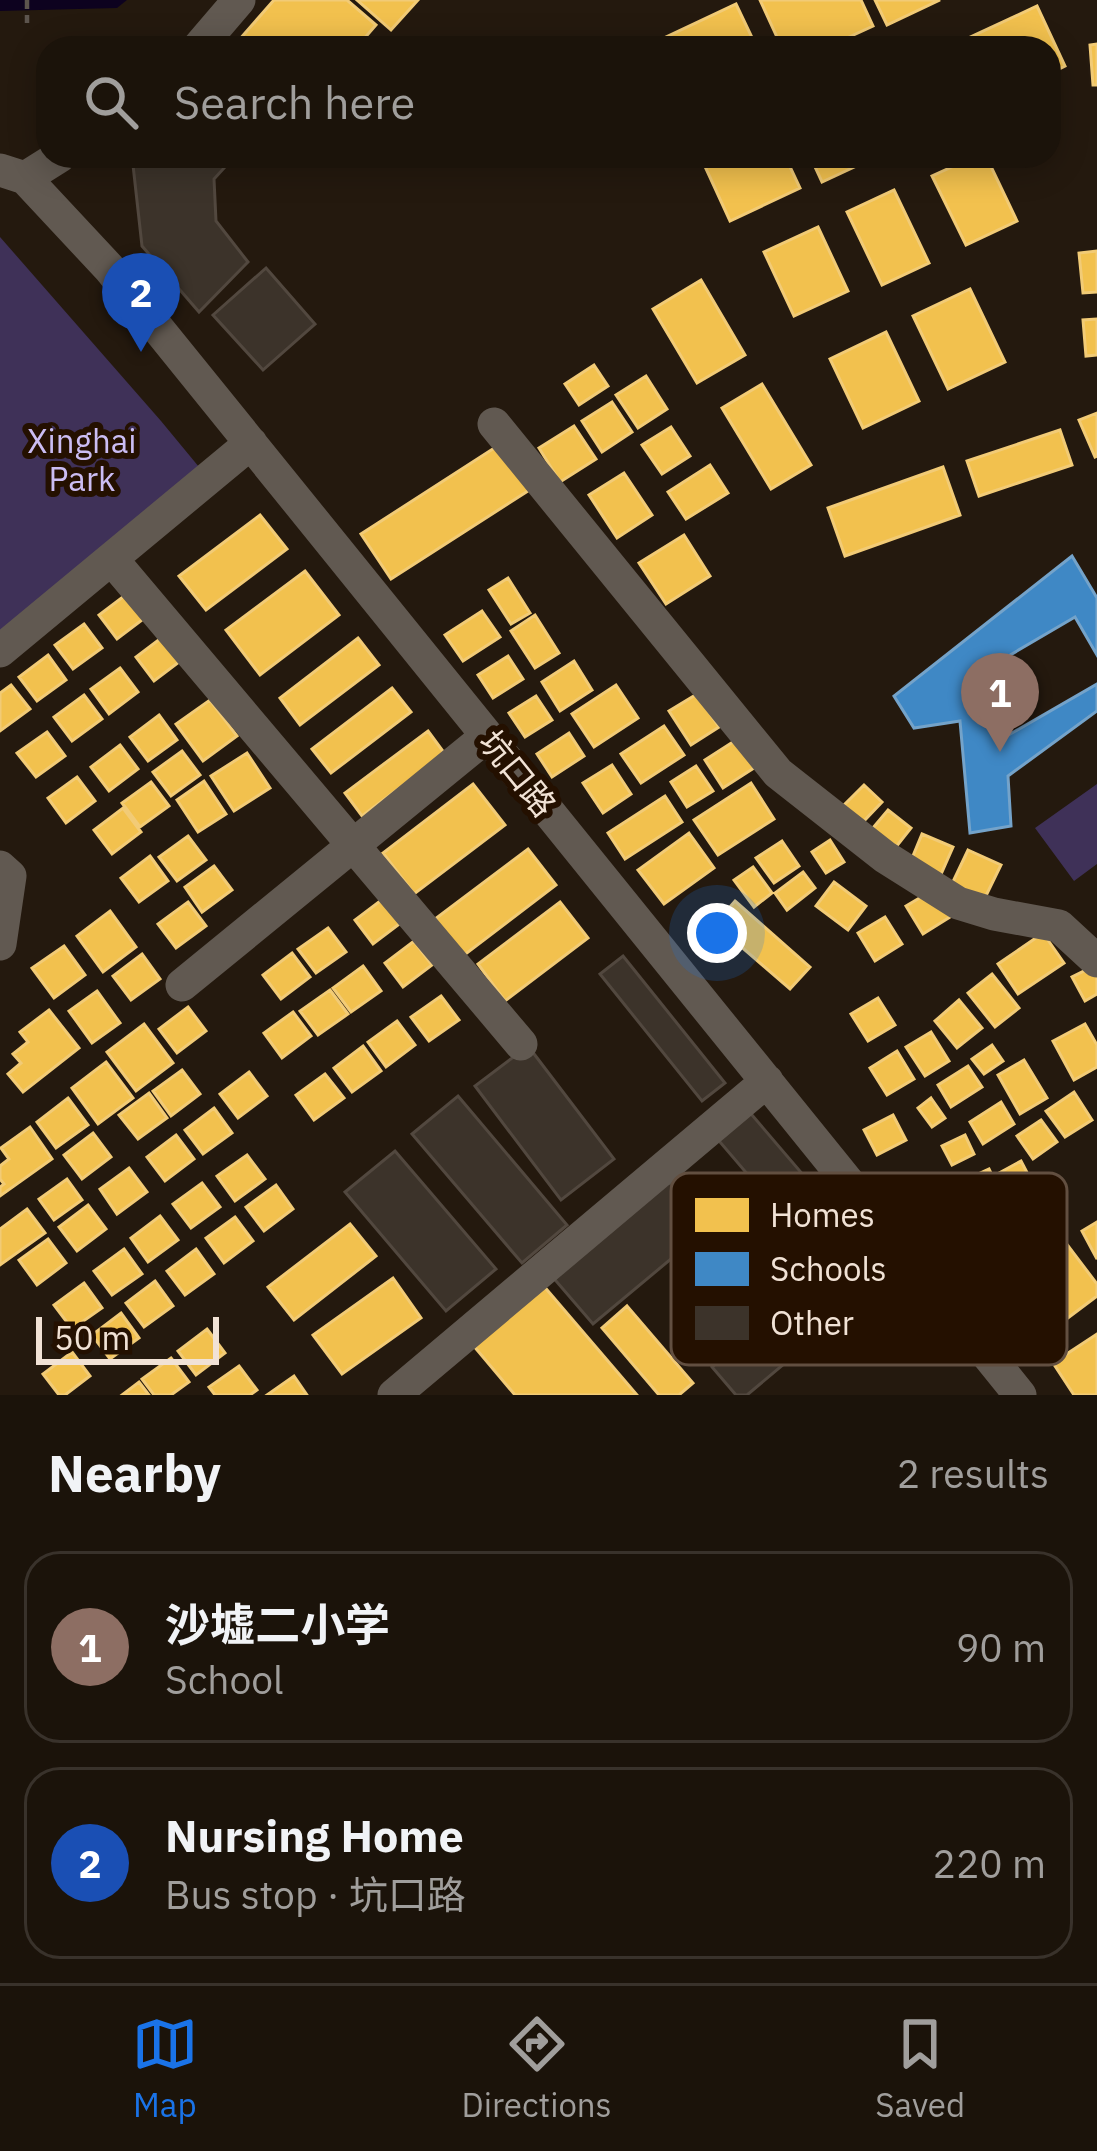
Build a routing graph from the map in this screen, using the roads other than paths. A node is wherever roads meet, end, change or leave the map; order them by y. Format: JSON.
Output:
{"nodes":[{"id":1,"x":239,"y":0,"type":"edge"},
{"id":2,"x":208,"y":36,"type":"edge"},
{"id":3,"x":13,"y":174,"type":"edge"},
{"id":4,"x":494,"y":424,"type":"dead end"},
{"id":5,"x":251,"y":443,"type":"junction"},
{"id":6,"x":120,"y":569,"type":"dead end"},
{"id":7,"x":0,"y":651,"type":"edge"},
{"id":8,"x":488,"y":736,"type":"junction"},
{"id":9,"x":353,"y":845,"type":"junction"},
{"id":10,"x":0,"y":867,"type":"edge"},
{"id":11,"x":0,"y":944,"type":"edge"},
{"id":12,"x":1097,"y":961,"type":"edge"},
{"id":13,"x":182,"y":985,"type":"dead end"},
{"id":14,"x":521,"y":1044,"type":"dead end"},
{"id":15,"x":767,"y":1081,"type":"junction"},
{"id":16,"x":841,"y":1173,"type":"edge"},
{"id":17,"x":996,"y":1365,"type":"edge"},
{"id":18,"x":394,"y":1395,"type":"edge"},
{"id":19,"x":1020,"y":1395,"type":"edge"}],
"edges":[{"from":1,"to":2,"type":"street"},
{"from":3,"to":5,"type":"street","name":"坑口路"},
{"from":4,"to":12,"type":"street"},
{"from":5,"to":7,"type":"street"},
{"from":5,"to":8,"type":"street","name":"坑口路"},
{"from":6,"to":9,"type":"street"},
{"from":8,"to":9,"type":"street"},
{"from":8,"to":15,"type":"street","name":"坑口路"},
{"from":9,"to":13,"type":"street"},
{"from":9,"to":14,"type":"street"},
{"from":10,"to":11,"type":"street"},
{"from":15,"to":16,"type":"street","name":"坑口路"},
{"from":15,"to":18,"type":"street"},
{"from":17,"to":19,"type":"street","name":"坑口路"}]}
